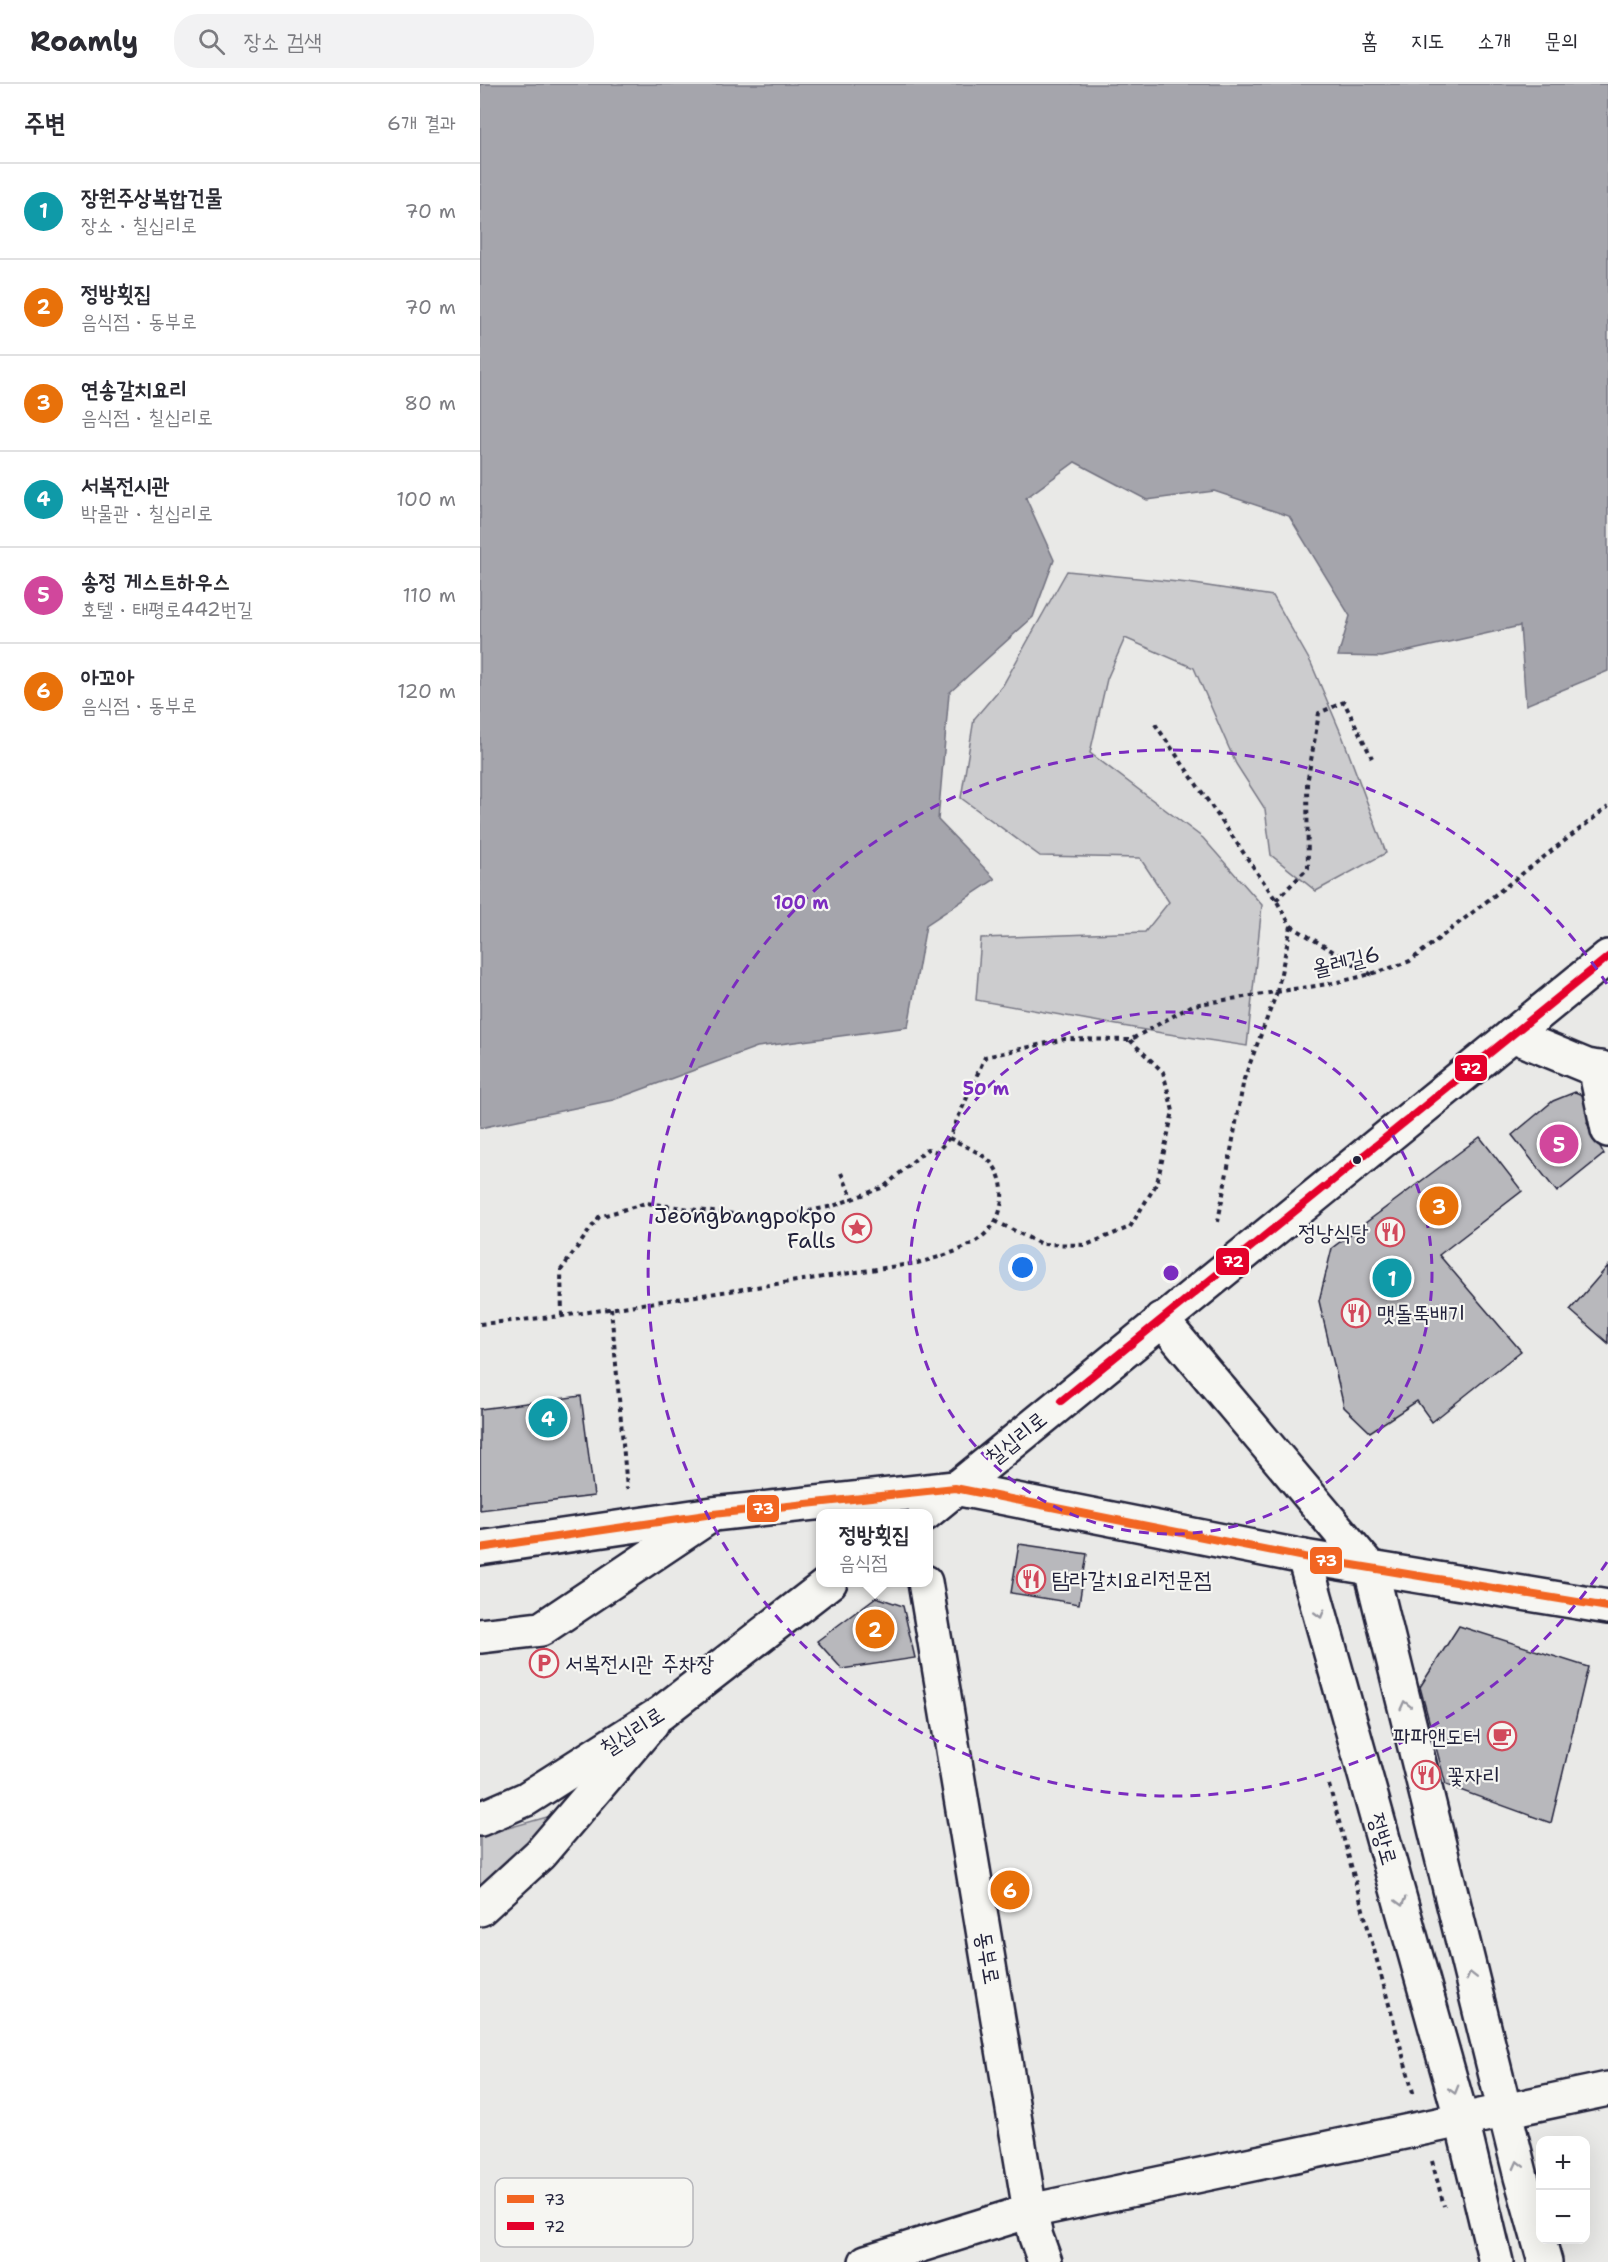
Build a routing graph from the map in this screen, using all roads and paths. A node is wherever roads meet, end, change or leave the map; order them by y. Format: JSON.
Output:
{"nodes":[{"id":1,"x":1155,"y":724,"type":"dead end"},
{"id":2,"x":1372,"y":758,"type":"dead end"},
{"id":3,"x":1608,"y":807,"type":"edge"},
{"id":4,"x":1276,"y":900,"type":"junction"},
{"id":5,"x":1291,"y":926,"type":"junction"},
{"id":6,"x":1608,"y":957,"type":"edge"},
{"id":7,"x":1373,"y":975,"type":"junction"},
{"id":8,"x":1277,"y":992,"type":"junction"},
{"id":9,"x":1512,"y":1035,"type":"junction"},
{"id":10,"x":1130,"y":1040,"type":"junction"},
{"id":11,"x":1605,"y":1069,"type":"edge"},
{"id":12,"x":1608,"y":1130,"type":"edge"},
{"id":13,"x":949,"y":1138,"type":"junction"},
{"id":14,"x":841,"y":1173,"type":"dead end"},
{"id":15,"x":853,"y":1198,"type":"junction"},
{"id":16,"x":995,"y":1221,"type":"junction"},
{"id":17,"x":1218,"y":1222,"type":"dead end"},
{"id":18,"x":611,"y":1308,"type":"junction"},
{"id":19,"x":562,"y":1316,"type":"junction"},
{"id":20,"x":1161,"y":1319,"type":"junction"},
{"id":21,"x":480,"y":1324,"type":"edge"},
{"id":22,"x":955,"y":1488,"type":"junction"},
{"id":23,"x":627,"y":1489,"type":"dead end"},
{"id":24,"x":930,"y":1509,"type":"edge"},
{"id":25,"x":713,"y":1514,"type":"junction"},
{"id":26,"x":480,"y":1548,"type":"edge"},
{"id":27,"x":1304,"y":1557,"type":"junction"},
{"id":28,"x":1371,"y":1569,"type":"junction"},
{"id":29,"x":824,"y":1587,"type":"edge"},
{"id":30,"x":926,"y":1587,"type":"edge"},
{"id":31,"x":1608,"y":1607,"type":"edge"},
{"id":32,"x":480,"y":1636,"type":"edge"},
{"id":33,"x":661,"y":1713,"type":"junction"},
{"id":34,"x":1327,"y":1777,"type":"dead end"},
{"id":35,"x":480,"y":1818,"type":"edge"},
{"id":36,"x":480,"y":1909,"type":"edge"},
{"id":37,"x":1608,"y":2089,"type":"edge"},
{"id":38,"x":1505,"y":2112,"type":"junction"},
{"id":39,"x":1462,"y":2121,"type":"junction"},
{"id":40,"x":1424,"y":2129,"type":"junction"},
{"id":41,"x":1444,"y":2207,"type":"dead end"},
{"id":42,"x":1030,"y":2211,"type":"junction"},
{"id":43,"x":866,"y":2262,"type":"edge"},
{"id":44,"x":1045,"y":2262,"type":"edge"},
{"id":45,"x":1496,"y":2262,"type":"edge"},
{"id":46,"x":1545,"y":2262,"type":"edge"}],
"edges":[{"from":1,"to":4,"type":"path"},
{"from":2,"to":4,"type":"path"},
{"from":3,"to":7,"type":"path","name":"올레길6"},
{"from":4,"to":5,"type":"path"},
{"from":5,"to":7,"type":"path"},
{"from":5,"to":8,"type":"path"},
{"from":6,"to":9,"type":"street","name":"칠십리로"},
{"from":7,"to":8,"type":"path","name":"올레길6"},
{"from":8,"to":10,"type":"path","name":"올레길6"},
{"from":8,"to":17,"type":"path"},
{"from":9,"to":11,"type":"street"},
{"from":9,"to":20,"type":"street","name":"칠십리로"},
{"from":10,"to":13,"type":"path"},
{"from":10,"to":16,"type":"path"},
{"from":11,"to":12,"type":"street"},
{"from":13,"to":15,"type":"path"},
{"from":13,"to":16,"type":"path"},
{"from":14,"to":15,"type":"path"},
{"from":15,"to":19,"type":"path"},
{"from":16,"to":18,"type":"path"},
{"from":18,"to":19,"type":"path"},
{"from":18,"to":23,"type":"path"},
{"from":19,"to":21,"type":"path"},
{"from":20,"to":22,"type":"street","name":"칠십리로"},
{"from":20,"to":28,"type":"street"},
{"from":22,"to":24,"type":"street","name":"칠십리로"},
{"from":22,"to":25,"type":"street"},
{"from":22,"to":27,"type":"street"},
{"from":25,"to":26,"type":"street"},
{"from":25,"to":32,"type":"street"},
{"from":27,"to":28,"type":"street"},
{"from":27,"to":39,"type":"street","name":"정방로","one_way":true},
{"from":28,"to":31,"type":"street"},
{"from":38,"to":28,"type":"street","one_way":true},
{"from":29,"to":33,"type":"street","name":"칠십리로"},
{"from":30,"to":42,"type":"street","name":"동부로"},
{"from":33,"to":35,"type":"street","name":"칠십리로"},
{"from":33,"to":36,"type":"street"},
{"from":34,"to":40,"type":"path"},
{"from":37,"to":38,"type":"street"},
{"from":38,"to":39,"type":"street"},
{"from":46,"to":38,"type":"street","one_way":true},
{"from":39,"to":40,"type":"street"},
{"from":39,"to":45,"type":"street","name":"정방로"},
{"from":40,"to":41,"type":"path"},
{"from":40,"to":42,"type":"street"},
{"from":42,"to":43,"type":"street"},
{"from":42,"to":44,"type":"street","name":"동부로"}]}
